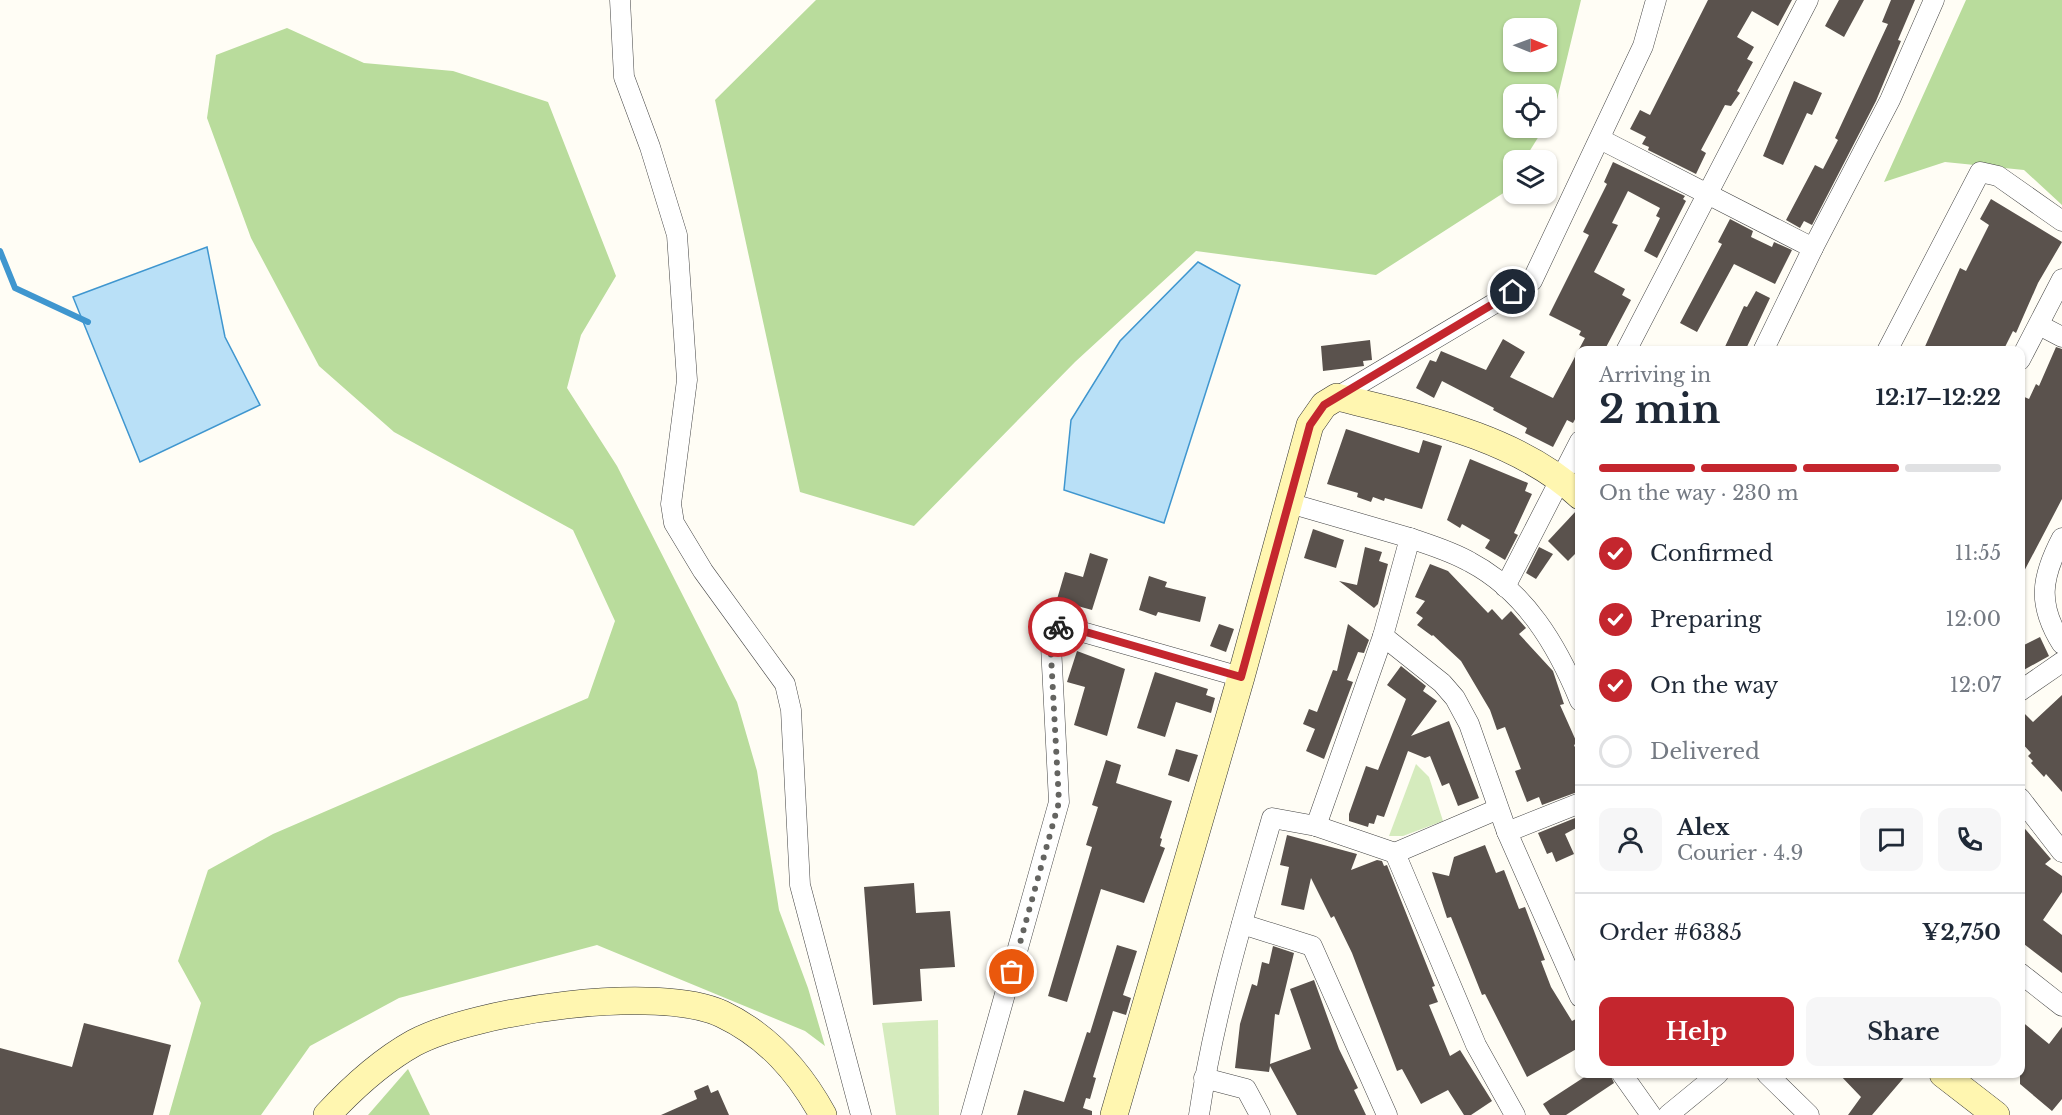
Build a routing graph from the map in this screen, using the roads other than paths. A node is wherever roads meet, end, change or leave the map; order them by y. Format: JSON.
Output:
{"nodes":[{"id":1,"x":620,"y":0,"type":"edge"},
{"id":2,"x":1656,"y":0,"type":"edge"},
{"id":3,"x":1808,"y":0,"type":"edge"},
{"id":4,"x":1934,"y":0,"type":"edge"},
{"id":5,"x":1600,"y":139,"type":"junction"},
{"id":6,"x":1706,"y":194,"type":"junction"},
{"id":7,"x":2062,"y":221,"type":"edge"},
{"id":8,"x":1813,"y":248,"type":"junction"},
{"id":9,"x":2062,"y":279,"type":"edge"},
{"id":10,"x":2039,"y":325,"type":"junction"},
{"id":11,"x":2062,"y":337,"type":"edge"},
{"id":12,"x":1629,"y":346,"type":"edge"},
{"id":13,"x":1764,"y":346,"type":"edge"},
{"id":14,"x":1890,"y":346,"type":"edge"},
{"id":15,"x":2025,"y":351,"type":"edge"},
{"id":16,"x":1337,"y":397,"type":"junction"},
{"id":17,"x":1575,"y":464,"type":"edge"},
{"id":18,"x":1570,"y":487,"type":"edge"},
{"id":19,"x":1289,"y":503,"type":"junction"},
{"id":20,"x":1410,"y":538,"type":"junction"},
{"id":21,"x":2062,"y":538,"type":"edge"},
{"id":22,"x":1504,"y":587,"type":"junction"},
{"id":23,"x":1383,"y":636,"type":"junction"},
{"id":24,"x":2062,"y":644,"type":"edge"},
{"id":25,"x":2062,"y":662,"type":"edge"},
{"id":26,"x":1241,"y":677,"type":"junction"},
{"id":27,"x":2025,"y":687,"type":"edge"},
{"id":28,"x":1575,"y":689,"type":"edge"},
{"id":29,"x":2025,"y":804,"type":"edge"},
{"id":30,"x":1575,"y":805,"type":"edge"},
{"id":31,"x":1498,"y":809,"type":"junction"},
{"id":32,"x":1316,"y":826,"type":"junction"},
{"id":33,"x":1508,"y":832,"type":"junction"},
{"id":34,"x":2062,"y":852,"type":"edge"},
{"id":35,"x":1395,"y":853,"type":"junction"},
{"id":36,"x":1242,"y":924,"type":"junction"},
{"id":37,"x":2025,"y":977,"type":"edge"},
{"id":38,"x":1575,"y":986,"type":"edge"},
{"id":39,"x":2062,"y":1006,"type":"edge"},
{"id":40,"x":1204,"y":1078,"type":"junction"},
{"id":41,"x":1625,"y":1078,"type":"edge"},
{"id":42,"x":1713,"y":1078,"type":"edge"},
{"id":43,"x":1771,"y":1078,"type":"edge"},
{"id":44,"x":1948,"y":1078,"type":"edge"},
{"id":45,"x":327,"y":1115,"type":"edge"},
{"id":46,"x":823,"y":1115,"type":"edge"},
{"id":47,"x":861,"y":1115,"type":"edge"},
{"id":48,"x":971,"y":1115,"type":"edge"},
{"id":49,"x":1114,"y":1115,"type":"edge"},
{"id":50,"x":1199,"y":1115,"type":"edge"},
{"id":51,"x":1260,"y":1115,"type":"edge"},
{"id":52,"x":1387,"y":1115,"type":"edge"},
{"id":53,"x":1515,"y":1115,"type":"edge"},
{"id":54,"x":1651,"y":1115,"type":"edge"},
{"id":55,"x":1668,"y":1115,"type":"edge"},
{"id":56,"x":1809,"y":1115,"type":"edge"},
{"id":57,"x":1996,"y":1115,"type":"edge"}],
"edges":[{"from":1,"to":47,"type":"street"},
{"from":2,"to":5,"type":"street"},
{"from":3,"to":6,"type":"street"},
{"from":4,"to":8,"type":"street"},
{"from":5,"to":6,"type":"street"},
{"from":5,"to":16,"type":"street"},
{"from":6,"to":8,"type":"street"},
{"from":6,"to":12,"type":"street"},
{"from":7,"to":14,"type":"street"},
{"from":8,"to":13,"type":"street"},
{"from":9,"to":10,"type":"street"},
{"from":10,"to":11,"type":"street"},
{"from":10,"to":15,"type":"street"},
{"from":16,"to":18,"type":"street"},
{"from":16,"to":19,"type":"street"},
{"from":17,"to":18,"type":"street"},
{"from":18,"to":22,"type":"street"},
{"from":19,"to":20,"type":"street"},
{"from":19,"to":26,"type":"street"},
{"from":20,"to":22,"type":"street"},
{"from":20,"to":23,"type":"street"},
{"from":21,"to":24,"type":"street"},
{"from":22,"to":28,"type":"street"},
{"from":23,"to":31,"type":"street"},
{"from":23,"to":32,"type":"street"},
{"from":25,"to":27,"type":"street"},
{"from":26,"to":48,"type":"street"},
{"from":26,"to":49,"type":"street"},
{"from":29,"to":34,"type":"street"},
{"from":30,"to":33,"type":"street"},
{"from":31,"to":33,"type":"street"},
{"from":31,"to":35,"type":"street"},
{"from":32,"to":35,"type":"street"},
{"from":32,"to":36,"type":"street"},
{"from":33,"to":38,"type":"street"},
{"from":35,"to":53,"type":"street"},
{"from":36,"to":40,"type":"street"},
{"from":36,"to":52,"type":"street"},
{"from":37,"to":39,"type":"street"},
{"from":40,"to":50,"type":"street"},
{"from":40,"to":51,"type":"street"},
{"from":41,"to":54,"type":"street"},
{"from":42,"to":55,"type":"street"},
{"from":43,"to":56,"type":"street"},
{"from":44,"to":57,"type":"street"},
{"from":45,"to":46,"type":"street"}]}
